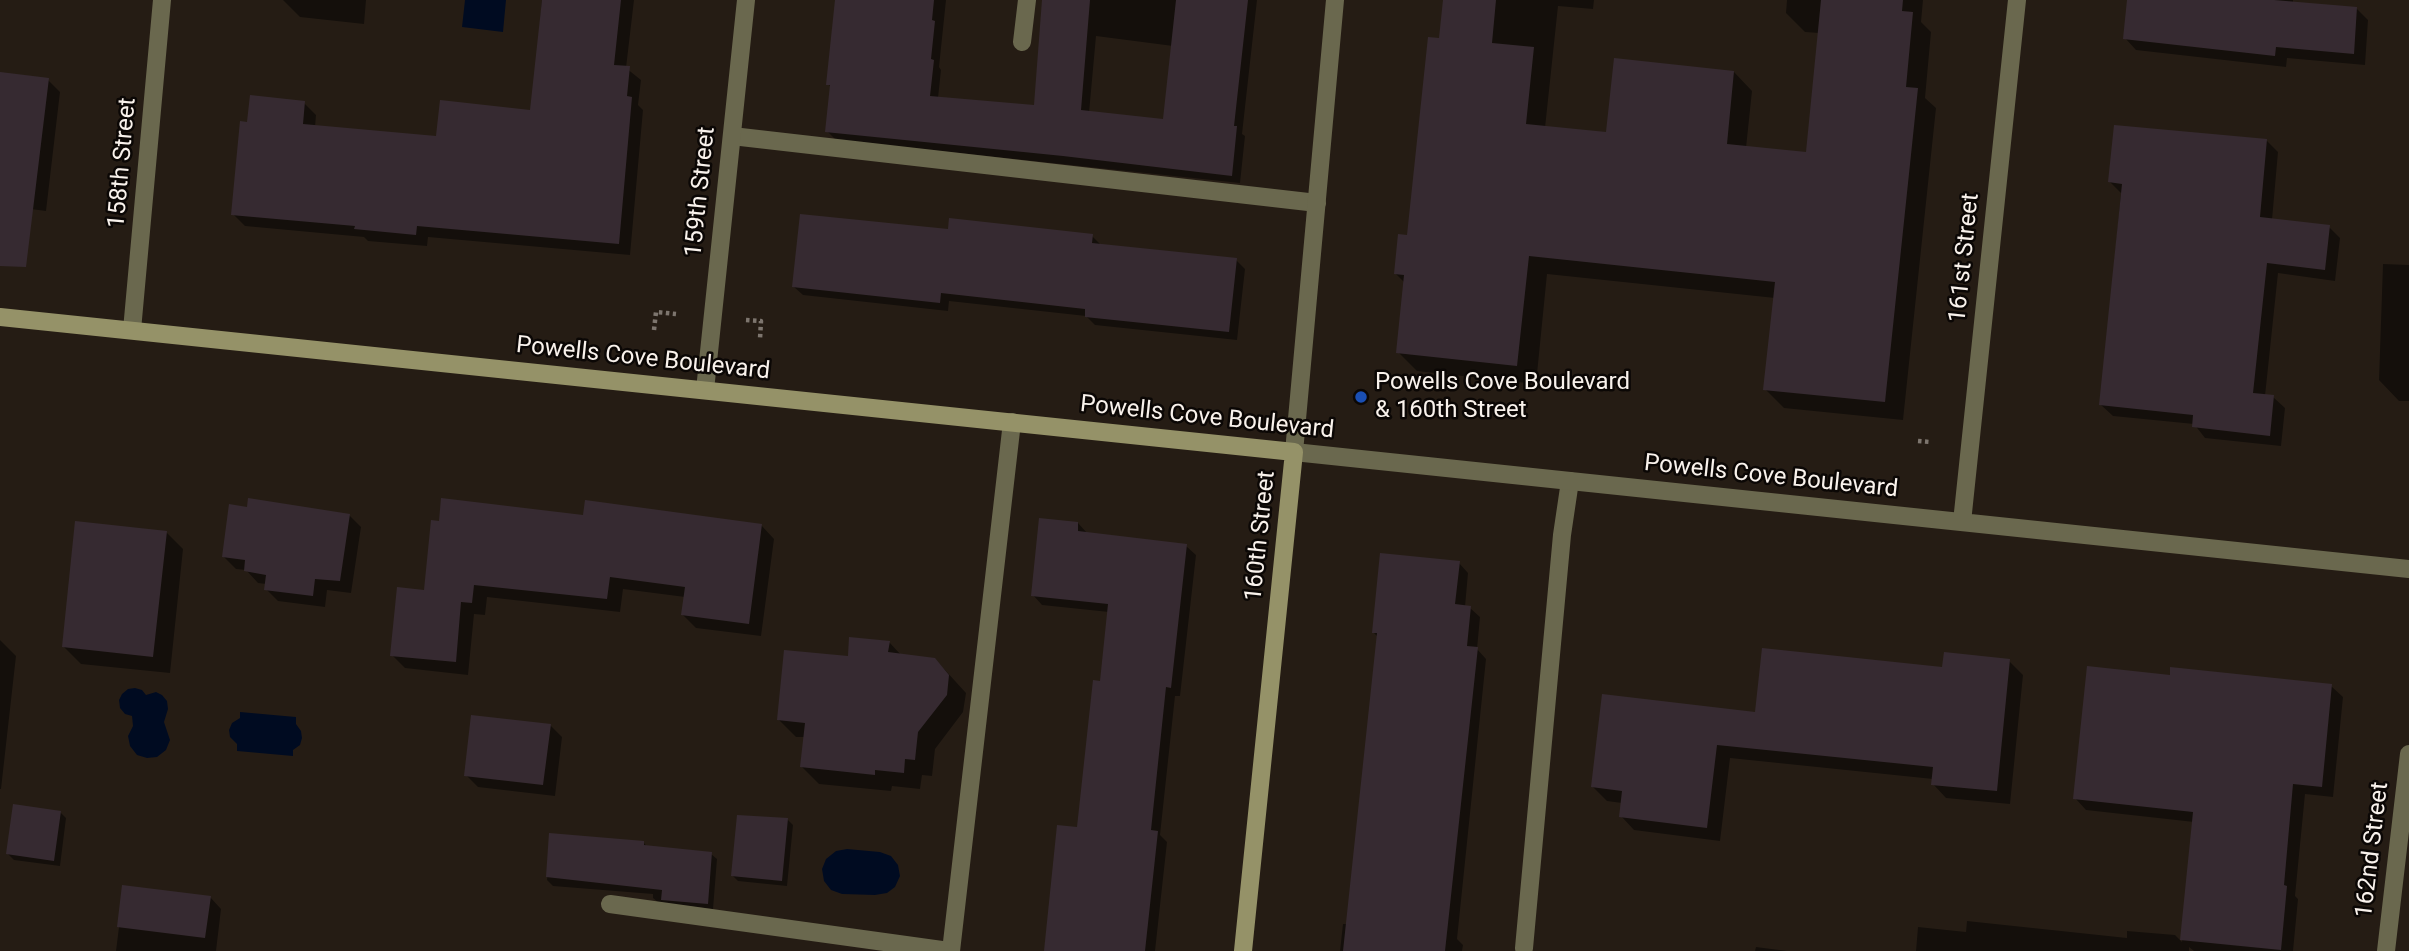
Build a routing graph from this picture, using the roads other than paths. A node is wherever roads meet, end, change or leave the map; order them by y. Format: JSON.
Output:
{"nodes":[{"id":1,"x":162,"y":0,"type":"edge"},
{"id":2,"x":746,"y":0,"type":"edge"},
{"id":3,"x":1027,"y":0,"type":"edge"},
{"id":4,"x":1335,"y":0,"type":"edge"},
{"id":5,"x":2017,"y":0,"type":"edge"},
{"id":6,"x":1022,"y":42,"type":"dead end"},
{"id":7,"x":732,"y":136,"type":"junction"},
{"id":8,"x":1317,"y":203,"type":"junction"},
{"id":9,"x":0,"y":317,"type":"edge"},
{"id":10,"x":132,"y":330,"type":"junction"},
{"id":11,"x":705,"y":390,"type":"junction"},
{"id":12,"x":1012,"y":422,"type":"junction"},
{"id":13,"x":1294,"y":452,"type":"junction"},
{"id":14,"x":1570,"y":481,"type":"junction"},
{"id":15,"x":1962,"y":522,"type":"junction"},
{"id":16,"x":2409,"y":569,"type":"edge"},
{"id":17,"x":2409,"y":754,"type":"edge"},
{"id":18,"x":610,"y":904,"type":"dead end"},
{"id":19,"x":1524,"y":948,"type":"dead end"},
{"id":20,"x":950,"y":951,"type":"edge"},
{"id":21,"x":1243,"y":951,"type":"edge"},
{"id":22,"x":2386,"y":951,"type":"edge"}],
"edges":[{"from":1,"to":10,"type":"street","name":"158th Street"},
{"from":2,"to":7,"type":"street","name":"159th Street"},
{"from":3,"to":6,"type":"street"},
{"from":4,"to":8,"type":"street","name":"160th Street"},
{"from":5,"to":15,"type":"street","name":"161st Street"},
{"from":7,"to":8,"type":"street"},
{"from":7,"to":11,"type":"street","name":"159th Street"},
{"from":8,"to":13,"type":"street","name":"160th Street"},
{"from":9,"to":10,"type":"street","name":"Powells Cove Boulevard"},
{"from":10,"to":11,"type":"street","name":"Powells Cove Boulevard"},
{"from":11,"to":12,"type":"street","name":"Powells Cove Boulevard"},
{"from":12,"to":13,"type":"street","name":"Powells Cove Boulevard"},
{"from":12,"to":20,"type":"street"},
{"from":13,"to":14,"type":"street","name":"Powells Cove Boulevard"},
{"from":13,"to":21,"type":"street","name":"160th Street"},
{"from":14,"to":15,"type":"street","name":"Powells Cove Boulevard"},
{"from":14,"to":19,"type":"street"},
{"from":15,"to":16,"type":"street","name":"Powells Cove Boulevard"},
{"from":17,"to":22,"type":"street","name":"162nd Street"},
{"from":18,"to":20,"type":"street"}]}
